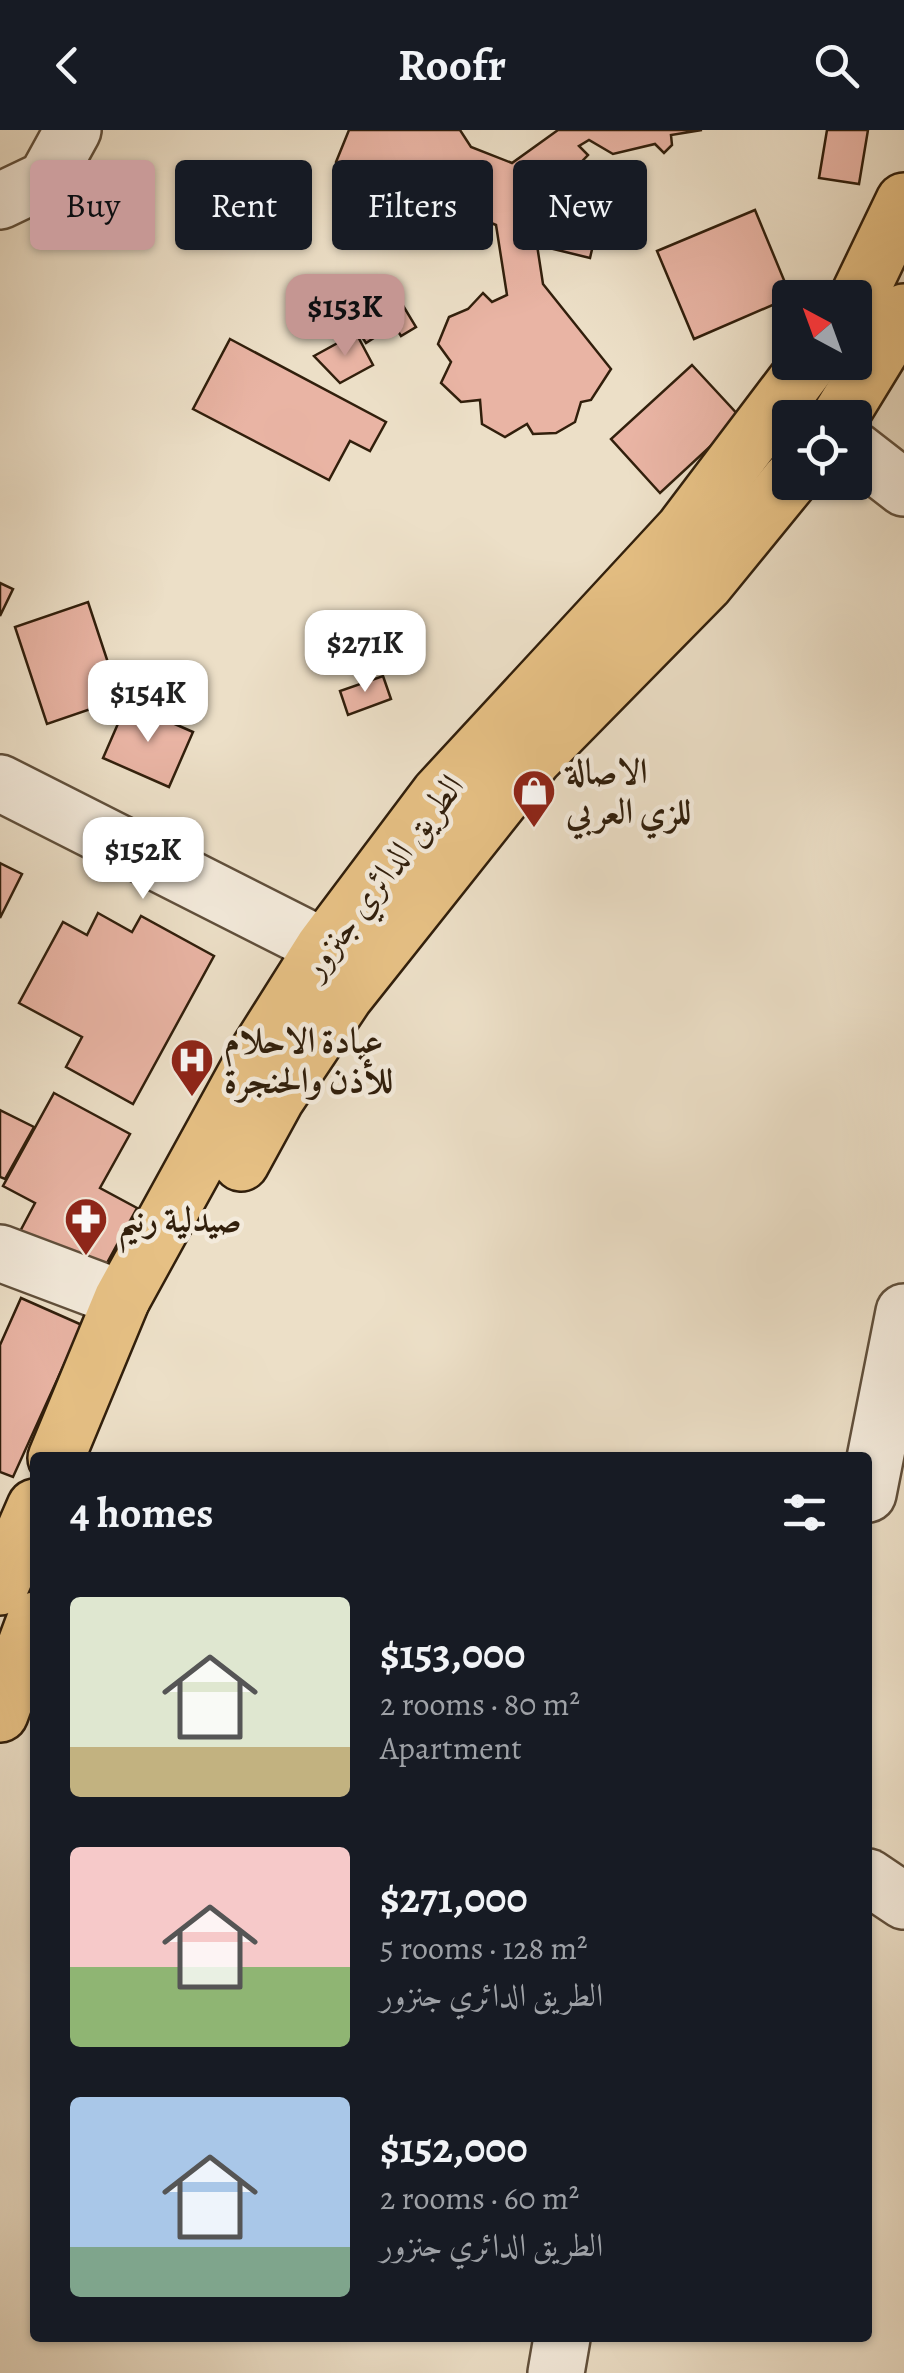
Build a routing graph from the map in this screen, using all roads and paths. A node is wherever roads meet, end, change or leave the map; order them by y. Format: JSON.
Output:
{"nodes":[{"id":1,"x":72,"y":130,"type":"edge"},
{"id":2,"x":0,"y":201,"type":"edge"},
{"id":3,"x":904,"y":202,"type":"edge"},
{"id":4,"x":866,"y":280,"type":"edge"},
{"id":5,"x":904,"y":312,"type":"edge"},
{"id":6,"x":796,"y":380,"type":"edge"},
{"id":7,"x":850,"y":400,"type":"edge"},
{"id":8,"x":872,"y":463,"type":"edge"},
{"id":9,"x":904,"y":488,"type":"edge"},
{"id":10,"x":774,"y":500,"type":"edge"},
{"id":11,"x":0,"y":783,"type":"edge"},
{"id":12,"x":324,"y":947,"type":"junction"},
{"id":13,"x":0,"y":1252,"type":"edge"},
{"id":14,"x":122,"y":1299,"type":"junction"},
{"id":15,"x":904,"y":1312,"type":"edge"},
{"id":16,"x":58,"y":1452,"type":"edge"},
{"id":17,"x":100,"y":1452,"type":"edge"},
{"id":18,"x":872,"y":1474,"type":"edge"},
{"id":19,"x":30,"y":1517,"type":"edge"},
{"id":20,"x":0,"y":1586,"type":"edge"},
{"id":21,"x":30,"y":1640,"type":"edge"},
{"id":22,"x":13,"y":1710,"type":"edge"},
{"id":23,"x":872,"y":1880,"type":"edge"},
{"id":24,"x":904,"y":1901,"type":"edge"},
{"id":25,"x":561,"y":2342,"type":"edge"},
{"id":26,"x":556,"y":2373,"type":"edge"}],
"edges":[{"from":1,"to":2,"type":"street"},
{"from":3,"to":4,"type":"main road"},
{"from":5,"to":7,"type":"main road"},
{"from":6,"to":12,"type":"main road","name":"الطريق الدائري جنزور"},
{"from":8,"to":9,"type":"street"},
{"from":10,"to":17,"type":"main road","name":"الطريق الدائري جنزور"},
{"from":11,"to":12,"type":"street"},
{"from":12,"to":14,"type":"main road","name":"الطريق الدائري جنزور"},
{"from":13,"to":14,"type":"street"},
{"from":14,"to":16,"type":"main road","name":"الطريق الدائري جنزور"},
{"from":15,"to":18,"type":"street"},
{"from":19,"to":20,"type":"main road"},
{"from":21,"to":22,"type":"main road"},
{"from":23,"to":24,"type":"street"},
{"from":25,"to":26,"type":"street"}]}
